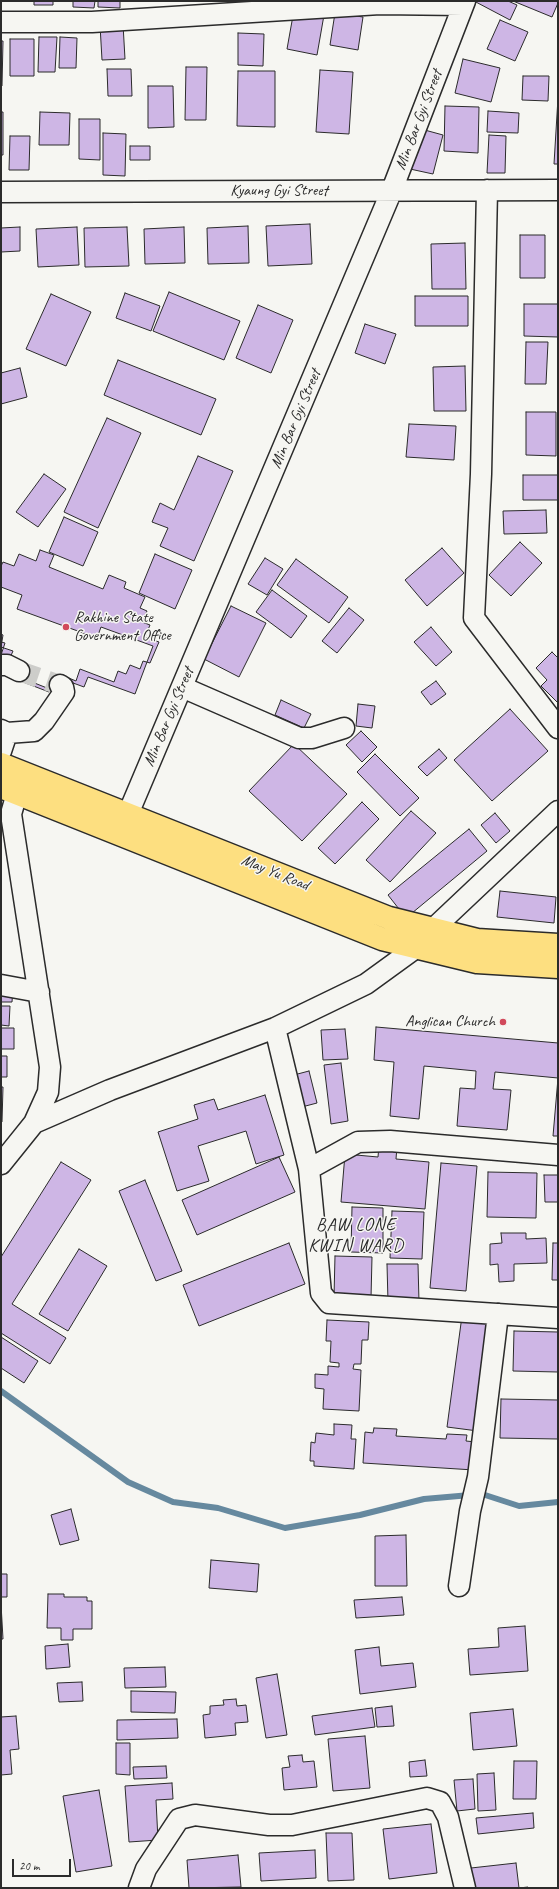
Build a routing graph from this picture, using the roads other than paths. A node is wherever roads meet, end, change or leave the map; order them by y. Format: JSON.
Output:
{"nodes":[{"id":1,"x":464,"y":3,"type":"edge"},
{"id":2,"x":1,"y":22,"type":"edge"},
{"id":3,"x":392,"y":190,"type":"junction"},
{"id":4,"x":487,"y":190,"type":"junction"},
{"id":5,"x":558,"y":190,"type":"edge"},
{"id":6,"x":1,"y":192,"type":"edge"},
{"id":7,"x":60,"y":685,"type":"dead end"},
{"id":8,"x":182,"y":687,"type":"junction"},
{"id":9,"x":344,"y":728,"type":"dead end"},
{"id":10,"x":558,"y":728,"type":"edge"},
{"id":11,"x":3,"y":738,"type":"edge"},
{"id":12,"x":1,"y":764,"type":"edge"},
{"id":13,"x":9,"y":790,"type":"edge"},
{"id":14,"x":558,"y":811,"type":"edge"},
{"id":15,"x":128,"y":814,"type":"junction"},
{"id":16,"x":117,"y":833,"type":"junction"},
{"id":17,"x":433,"y":929,"type":"junction"},
{"id":18,"x":558,"y":945,"type":"edge"},
{"id":19,"x":417,"y":947,"type":"junction"},
{"id":20,"x":558,"y":967,"type":"edge"},
{"id":21,"x":1,"y":985,"type":"edge"},
{"id":22,"x":39,"y":992,"type":"junction"},
{"id":23,"x":275,"y":1028,"type":"junction"},
{"id":24,"x":34,"y":1123,"type":"junction"},
{"id":25,"x":558,"y":1155,"type":"edge"},
{"id":26,"x":1,"y":1164,"type":"edge"},
{"id":27,"x":309,"y":1169,"type":"junction"},
{"id":28,"x":498,"y":1314,"type":"junction"},
{"id":29,"x":558,"y":1318,"type":"edge"},
{"id":30,"x":460,"y":1586,"type":"dead end"},
{"id":31,"x":139,"y":1888,"type":"edge"},
{"id":32,"x":465,"y":1888,"type":"edge"}],
"edges":[{"from":1,"to":2,"type":"street"},
{"from":1,"to":3,"type":"street","name":"Min Bar Gyi Street"},
{"from":3,"to":4,"type":"street","name":"Kyaung Gyi Street"},
{"from":3,"to":6,"type":"street","name":"Kyaung Gyi Street"},
{"from":3,"to":8,"type":"street","name":"Min Bar Gyi Street"},
{"from":4,"to":5,"type":"street","name":"Kyaung Gyi Street"},
{"from":4,"to":10,"type":"street"},
{"from":7,"to":11,"type":"street"},
{"from":8,"to":9,"type":"street"},
{"from":8,"to":15,"type":"street","name":"Min Bar Gyi Street"},
{"from":12,"to":15,"type":"main road","name":"May Yu Road"},
{"from":13,"to":16,"type":"main road","name":"May Yu Road"},
{"from":13,"to":22,"type":"street"},
{"from":14,"to":17,"type":"street"},
{"from":15,"to":16,"type":"street","name":"Min Bar Gyi Street"},
{"from":15,"to":17,"type":"main road","name":"May Yu Road"},
{"from":16,"to":19,"type":"main road","name":"May Yu Road"},
{"from":17,"to":18,"type":"main road","name":"May Yu Road"},
{"from":17,"to":19,"type":"street"},
{"from":19,"to":20,"type":"main road","name":"May Yu Road"},
{"from":19,"to":23,"type":"street"},
{"from":21,"to":22,"type":"street"},
{"from":22,"to":24,"type":"street"},
{"from":23,"to":24,"type":"street"},
{"from":23,"to":27,"type":"street"},
{"from":24,"to":26,"type":"street"},
{"from":25,"to":27,"type":"street"},
{"from":27,"to":28,"type":"street"},
{"from":28,"to":29,"type":"street"},
{"from":28,"to":30,"type":"street"},
{"from":31,"to":32,"type":"street"}]}
